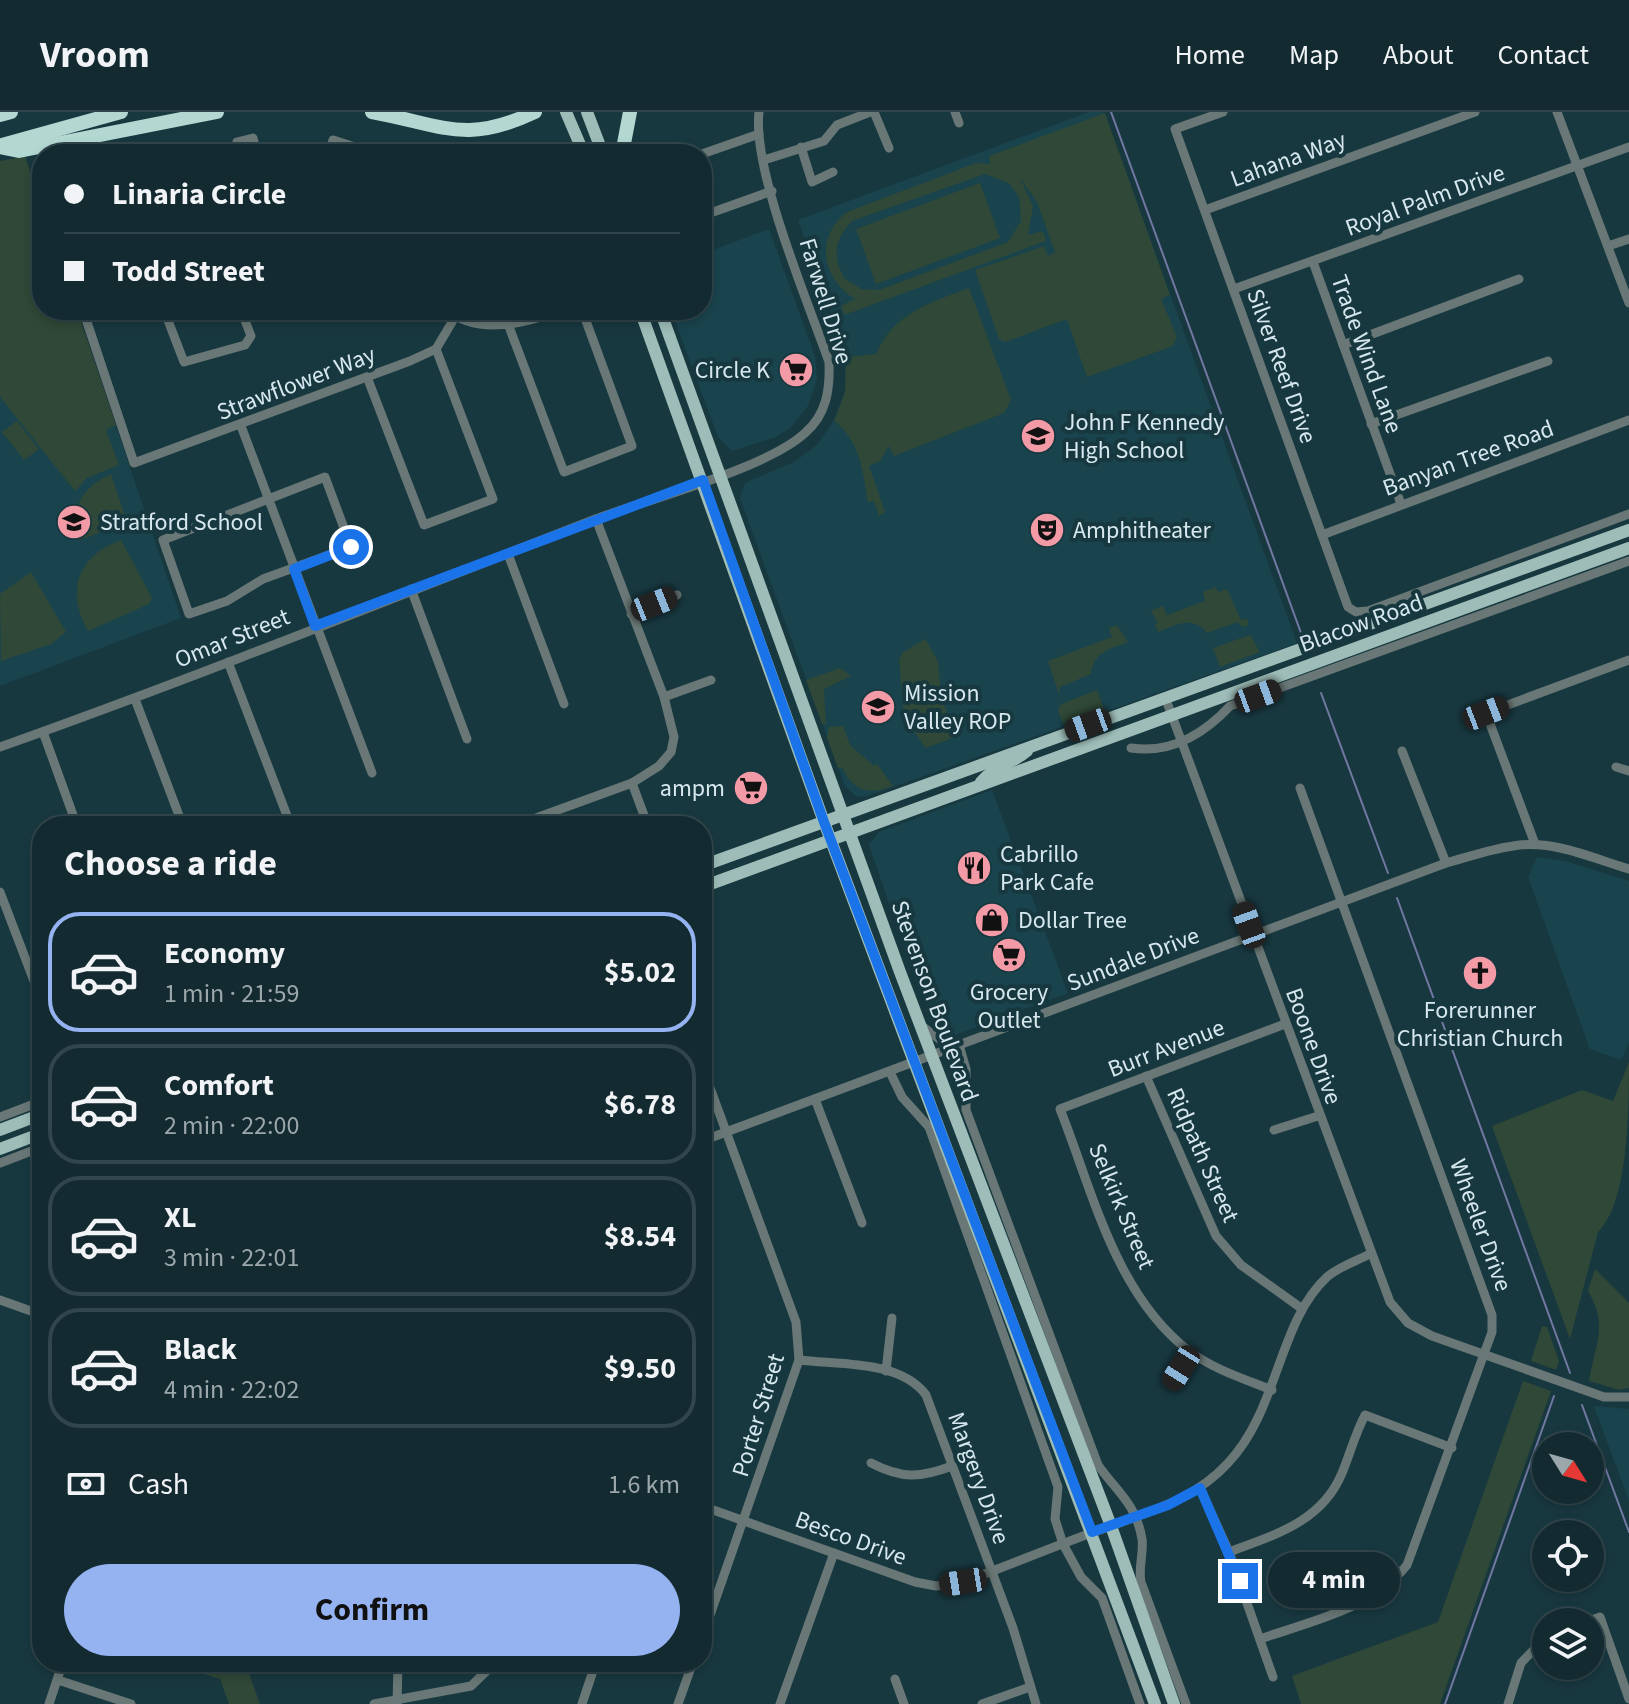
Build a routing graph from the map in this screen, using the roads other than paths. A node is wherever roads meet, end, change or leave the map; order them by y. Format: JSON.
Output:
{"nodes":[{"id":1,"x":11,"y":112,"type":"edge"},
{"id":2,"x":121,"y":112,"type":"edge"},
{"id":3,"x":217,"y":112,"type":"edge"},
{"id":4,"x":372,"y":112,"type":"edge"},
{"id":5,"x":535,"y":112,"type":"edge"},
{"id":6,"x":566,"y":112,"type":"edge"},
{"id":7,"x":587,"y":112,"type":"edge"},
{"id":8,"x":630,"y":112,"type":"edge"},
{"id":9,"x":759,"y":112,"type":"edge"},
{"id":10,"x":872,"y":112,"type":"edge"},
{"id":11,"x":955,"y":112,"type":"edge"},
{"id":12,"x":1223,"y":112,"type":"edge"},
{"id":13,"x":1475,"y":112,"type":"edge"},
{"id":14,"x":1557,"y":112,"type":"edge"},
{"id":15,"x":0,"y":115,"type":"edge"},
{"id":16,"x":959,"y":123,"type":"dead end"},
{"id":17,"x":83,"y":124,"type":"junction"},
{"id":18,"x":759,"y":134,"type":"junction"},
{"id":19,"x":0,"y":135,"type":"edge"},
{"id":20,"x":55,"y":144,"type":"edge"},
{"id":21,"x":237,"y":144,"type":"edge"},
{"id":22,"x":254,"y":144,"type":"edge"},
{"id":23,"x":580,"y":144,"type":"edge"},
{"id":24,"x":599,"y":144,"type":"edge"},
{"id":25,"x":624,"y":144,"type":"edge"},
{"id":26,"x":0,"y":146,"type":"edge"},
{"id":27,"x":801,"y":147,"type":"junction"},
{"id":28,"x":1629,"y":147,"type":"edge"},
{"id":29,"x":32,"y":148,"type":"edge"},
{"id":30,"x":889,"y":148,"type":"dead end"},
{"id":31,"x":712,"y":150,"type":"edge"},
{"id":32,"x":764,"y":160,"type":"junction"},
{"id":33,"x":1579,"y":165,"type":"junction"},
{"id":34,"x":833,"y":172,"type":"dead end"},
{"id":35,"x":772,"y":191,"type":"junction"},
{"id":36,"x":1205,"y":210,"type":"junction"},
{"id":37,"x":712,"y":212,"type":"edge"},
{"id":38,"x":1629,"y":239,"type":"edge"},
{"id":39,"x":1608,"y":246,"type":"junction"},
{"id":40,"x":1313,"y":262,"type":"junction"},
{"id":41,"x":1519,"y":279,"type":"dead end"},
{"id":42,"x":1234,"y":289,"type":"junction"},
{"id":43,"x":1629,"y":303,"type":"edge"},
{"id":44,"x":86,"y":320,"type":"edge"},
{"id":45,"x":168,"y":320,"type":"edge"},
{"id":46,"x":245,"y":320,"type":"edge"},
{"id":47,"x":447,"y":320,"type":"edge"},
{"id":48,"x":487,"y":320,"type":"edge"},
{"id":49,"x":507,"y":320,"type":"edge"},
{"id":50,"x":512,"y":320,"type":"edge"},
{"id":51,"x":533,"y":320,"type":"edge"},
{"id":52,"x":586,"y":320,"type":"edge"},
{"id":53,"x":644,"y":320,"type":"edge"},
{"id":54,"x":664,"y":320,"type":"edge"},
{"id":55,"x":508,"y":324,"type":"junction"},
{"id":56,"x":1343,"y":345,"type":"junction"},
{"id":57,"x":436,"y":349,"type":"junction"},
{"id":58,"x":1548,"y":361,"type":"dead end"},
{"id":59,"x":367,"y":377,"type":"junction"},
{"id":60,"x":1629,"y":420,"type":"edge"},
{"id":61,"x":1371,"y":424,"type":"junction"},
{"id":62,"x":241,"y":426,"type":"junction"},
{"id":63,"x":721,"y":474,"type":"junction"},
{"id":64,"x":703,"y":480,"type":"junction"},
{"id":65,"x":268,"y":498,"type":"junction"},
{"id":66,"x":1401,"y":504,"type":"junction"},
{"id":67,"x":1629,"y":514,"type":"edge"},
{"id":68,"x":596,"y":519,"type":"junction"},
{"id":69,"x":1629,"y":530,"type":"edge"},
{"id":70,"x":1322,"y":535,"type":"junction"},
{"id":71,"x":1629,"y":548,"type":"edge"},
{"id":72,"x":508,"y":554,"type":"junction"},
{"id":73,"x":1629,"y":561,"type":"edge"},
{"id":74,"x":294,"y":569,"type":"junction"},
{"id":75,"x":411,"y":589,"type":"junction"},
{"id":76,"x":677,"y":595,"type":"dead end"},
{"id":77,"x":1356,"y":612,"type":"joint"},
{"id":78,"x":631,"y":614,"type":"junction"},
{"id":79,"x":315,"y":626,"type":"junction"},
{"id":80,"x":1629,"y":660,"type":"edge"},
{"id":81,"x":228,"y":662,"type":"junction"},
{"id":82,"x":711,"y":680,"type":"dead end"},
{"id":83,"x":664,"y":697,"type":"junction"},
{"id":84,"x":1165,"y":697,"type":"junction"},
{"id":85,"x":135,"y":699,"type":"junction"},
{"id":86,"x":564,"y":704,"type":"dead end"},
{"id":87,"x":1173,"y":716,"type":"junction"},
{"id":88,"x":43,"y":732,"type":"junction"},
{"id":89,"x":467,"y":739,"type":"dead end"},
{"id":90,"x":1183,"y":742,"type":"junction"},
{"id":91,"x":1034,"y":744,"type":"junction"},
{"id":92,"x":0,"y":747,"type":"edge"},
{"id":93,"x":1131,"y":748,"type":"dead end"},
{"id":94,"x":1402,"y":751,"type":"dead end"},
{"id":95,"x":1616,"y":767,"type":"dead end"},
{"id":96,"x":1629,"y":771,"type":"edge"},
{"id":97,"x":372,"y":773,"type":"dead end"},
{"id":98,"x":632,"y":783,"type":"junction"},
{"id":99,"x":979,"y":785,"type":"junction"},
{"id":100,"x":1300,"y":788,"type":"dead end"},
{"id":101,"x":843,"y":815,"type":"junction"},
{"id":102,"x":73,"y":816,"type":"edge"},
{"id":103,"x":179,"y":816,"type":"edge"},
{"id":104,"x":287,"y":816,"type":"edge"},
{"id":105,"x":541,"y":816,"type":"edge"},
{"id":106,"x":644,"y":816,"type":"edge"},
{"id":107,"x":824,"y":822,"type":"junction"},
{"id":108,"x":849,"y":831,"type":"junction"},
{"id":109,"x":831,"y":838,"type":"junction"},
{"id":110,"x":1535,"y":844,"type":"junction"},
{"id":111,"x":712,"y":862,"type":"edge"},
{"id":112,"x":1446,"y":863,"type":"junction"},
{"id":113,"x":1629,"y":869,"type":"edge"},
{"id":114,"x":712,"y":883,"type":"edge"},
{"id":115,"x":0,"y":892,"type":"edge"},
{"id":116,"x":1342,"y":903,"type":"junction"},
{"id":117,"x":1253,"y":935,"type":"junction"},
{"id":118,"x":32,"y":978,"type":"edge"},
{"id":119,"x":1285,"y":1024,"type":"junction"},
{"id":120,"x":921,"y":1025,"type":"junction"},
{"id":121,"x":955,"y":1047,"type":"junction"},
{"id":122,"x":933,"y":1055,"type":"junction"},
{"id":123,"x":915,"y":1062,"type":"junction"},
{"id":124,"x":890,"y":1072,"type":"junction"},
{"id":125,"x":1146,"y":1076,"type":"junction"},
{"id":126,"x":712,"y":1092,"type":"edge"},
{"id":127,"x":815,"y":1099,"type":"junction"},
{"id":128,"x":32,"y":1105,"type":"edge"},
{"id":129,"x":1060,"y":1109,"type":"joint"},
{"id":130,"x":1318,"y":1116,"type":"junction"},
{"id":131,"x":0,"y":1117,"type":"edge"},
{"id":132,"x":32,"y":1118,"type":"edge"},
{"id":133,"x":0,"y":1130,"type":"edge"},
{"id":134,"x":1274,"y":1130,"type":"dead end"},
{"id":135,"x":727,"y":1131,"type":"junction"},
{"id":136,"x":32,"y":1137,"type":"edge"},
{"id":137,"x":712,"y":1137,"type":"edge"},
{"id":138,"x":0,"y":1149,"type":"edge"},
{"id":139,"x":32,"y":1151,"type":"edge"},
{"id":140,"x":0,"y":1163,"type":"edge"},
{"id":141,"x":862,"y":1223,"type":"dead end"},
{"id":142,"x":1370,"y":1254,"type":"junction"},
{"id":143,"x":0,"y":1300,"type":"edge"},
{"id":144,"x":1301,"y":1308,"type":"junction"},
{"id":145,"x":32,"y":1311,"type":"edge"},
{"id":146,"x":892,"y":1318,"type":"dead end"},
{"id":147,"x":1191,"y":1352,"type":"junction"},
{"id":148,"x":1485,"y":1356,"type":"junction"},
{"id":149,"x":799,"y":1360,"type":"junction"},
{"id":150,"x":886,"y":1371,"type":"junction"},
{"id":151,"x":1171,"y":1383,"type":"dead end"},
{"id":152,"x":1272,"y":1390,"type":"junction"},
{"id":153,"x":1629,"y":1397,"type":"edge"},
{"id":154,"x":1452,"y":1448,"type":"junction"},
{"id":155,"x":871,"y":1463,"type":"dead end"},
{"id":156,"x":952,"y":1466,"type":"junction"},
{"id":157,"x":1200,"y":1488,"type":"junction"},
{"id":158,"x":712,"y":1510,"type":"edge"},
{"id":159,"x":1135,"y":1516,"type":"junction"},
{"id":160,"x":745,"y":1522,"type":"junction"},
{"id":161,"x":1111,"y":1526,"type":"junction"},
{"id":162,"x":1092,"y":1532,"type":"junction"},
{"id":163,"x":1063,"y":1544,"type":"junction"},
{"id":164,"x":1229,"y":1552,"type":"junction"},
{"id":165,"x":834,"y":1553,"type":"junction"},
{"id":166,"x":991,"y":1571,"type":"junction"},
{"id":167,"x":712,"y":1611,"type":"edge"},
{"id":168,"x":1604,"y":1628,"type":"edge"},
{"id":169,"x":1260,"y":1639,"type":"junction"},
{"id":170,"x":1532,"y":1652,"type":"edge"},
{"id":171,"x":60,"y":1672,"type":"edge"},
{"id":172,"x":397,"y":1672,"type":"edge"},
{"id":173,"x":486,"y":1672,"type":"edge"},
{"id":174,"x":593,"y":1672,"type":"edge"},
{"id":175,"x":689,"y":1672,"type":"edge"},
{"id":176,"x":1273,"y":1677,"type":"dead end"},
{"id":177,"x":895,"y":1679,"type":"dead end"},
{"id":178,"x":58,"y":1680,"type":"junction"},
{"id":179,"x":1030,"y":1687,"type":"junction"},
{"id":180,"x":1629,"y":1699,"type":"edge"},
{"id":181,"x":396,"y":1701,"type":"edge"},
{"id":182,"x":49,"y":1704,"type":"edge"},
{"id":183,"x":131,"y":1704,"type":"edge"},
{"id":184,"x":374,"y":1704,"type":"edge"},
{"id":185,"x":582,"y":1704,"type":"edge"},
{"id":186,"x":678,"y":1704,"type":"edge"},
{"id":187,"x":780,"y":1704,"type":"edge"},
{"id":188,"x":904,"y":1704,"type":"edge"},
{"id":189,"x":982,"y":1704,"type":"edge"},
{"id":190,"x":1036,"y":1704,"type":"edge"},
{"id":191,"x":1140,"y":1704,"type":"edge"},
{"id":192,"x":1155,"y":1704,"type":"edge"},
{"id":193,"x":1174,"y":1704,"type":"edge"},
{"id":194,"x":1186,"y":1704,"type":"edge"},
{"id":195,"x":1508,"y":1704,"type":"edge"}],
"edges":[{"from":1,"to":15,"type":"highway"},
{"from":2,"to":17,"type":"highway"},
{"from":3,"to":20,"type":"highway"},
{"from":4,"to":5,"type":"highway"},
{"from":6,"to":23,"type":"main road"},
{"from":7,"to":24,"type":"main road"},
{"from":8,"to":25,"type":"highway"},
{"from":9,"to":18,"type":"street","name":"Farwell Drive"},
{"from":10,"to":27,"type":"street"},
{"from":10,"to":30,"type":"street"},
{"from":11,"to":16,"type":"street"},
{"from":12,"to":36,"type":"street","name":"Silver Reef Drive"},
{"from":13,"to":36,"type":"street","name":"Lahana Way"},
{"from":14,"to":33,"type":"street"},
{"from":17,"to":19,"type":"highway"},
{"from":17,"to":26,"type":"highway"},
{"from":18,"to":31,"type":"street"},
{"from":18,"to":32,"type":"street","name":"Farwell Drive"},
{"from":21,"to":22,"type":"street"},
{"from":26,"to":29,"type":"highway"},
{"from":27,"to":32,"type":"street"},
{"from":27,"to":34,"type":"street"},
{"from":28,"to":33,"type":"street","name":"Royal Palm Drive"},
{"from":32,"to":35,"type":"street","name":"Farwell Drive"},
{"from":33,"to":39,"type":"street"},
{"from":33,"to":40,"type":"street","name":"Royal Palm Drive"},
{"from":35,"to":37,"type":"street"},
{"from":35,"to":63,"type":"street","name":"Farwell Drive"},
{"from":36,"to":42,"type":"street","name":"Silver Reef Drive"},
{"from":38,"to":39,"type":"street"},
{"from":39,"to":43,"type":"street"},
{"from":40,"to":42,"type":"street","name":"Royal Palm Drive"},
{"from":40,"to":56,"type":"street","name":"Trade Wind Lane"},
{"from":41,"to":56,"type":"street"},
{"from":42,"to":70,"type":"street","name":"Silver Reef Drive"},
{"from":44,"to":62,"type":"street","name":"Strawflower Way"},
{"from":45,"to":46,"type":"street"},
{"from":47,"to":57,"type":"street"},
{"from":48,"to":55,"type":"street"},
{"from":49,"to":55,"type":"street"},
{"from":50,"to":55,"type":"street"},
{"from":51,"to":55,"type":"street"},
{"from":52,"to":55,"type":"street"},
{"from":53,"to":64,"type":"main road","name":"Stevenson Boulevard"},
{"from":54,"to":63,"type":"main road","name":"Stevenson Boulevard"},
{"from":56,"to":61,"type":"street","name":"Trade Wind Lane"},
{"from":57,"to":59,"type":"street","name":"Strawflower Way"},
{"from":57,"to":59,"type":"street"},
{"from":58,"to":61,"type":"street"},
{"from":59,"to":62,"type":"street","name":"Strawflower Way"},
{"from":60,"to":66,"type":"street","name":"Banyan Tree Road"},
{"from":61,"to":66,"type":"street","name":"Trade Wind Lane"},
{"from":62,"to":65,"type":"street"},
{"from":63,"to":64,"type":"street","name":"Farwell Drive"},
{"from":63,"to":101,"type":"main road","name":"Stevenson Boulevard"},
{"from":64,"to":68,"type":"street","name":"Omar Street"},
{"from":64,"to":107,"type":"main road","name":"Stevenson Boulevard"},
{"from":65,"to":74,"type":"street"},
{"from":65,"to":74,"type":"street"},
{"from":65,"to":74,"type":"street"},
{"from":66,"to":70,"type":"street","name":"Banyan Tree Road"},
{"from":67,"to":77,"type":"street","name":"Blacow Road"},
{"from":68,"to":72,"type":"street","name":"Omar Street"},
{"from":68,"to":78,"type":"street"},
{"from":69,"to":84,"type":"main road","name":"Blacow Road"},
{"from":70,"to":77,"type":"street","name":"Silver Reef Drive"},
{"from":71,"to":87,"type":"main road","name":"Blacow Road"},
{"from":72,"to":75,"type":"street","name":"Omar Street"},
{"from":72,"to":86,"type":"street"},
{"from":73,"to":90,"type":"street","name":"Blacow Road"},
{"from":74,"to":79,"type":"street"},
{"from":75,"to":79,"type":"street","name":"Omar Street"},
{"from":75,"to":89,"type":"street"},
{"from":76,"to":78,"type":"street"},
{"from":78,"to":83,"type":"street"},
{"from":79,"to":81,"type":"street","name":"Omar Street"},
{"from":79,"to":97,"type":"street"},
{"from":80,"to":110,"type":"street"},
{"from":81,"to":85,"type":"street","name":"Omar Street"},
{"from":81,"to":104,"type":"street"},
{"from":82,"to":83,"type":"street"},
{"from":83,"to":98,"type":"street"},
{"from":84,"to":87,"type":"street","name":"Boone Drive"},
{"from":84,"to":91,"type":"main road","name":"Blacow Road"},
{"from":85,"to":88,"type":"street","name":"Omar Street"},
{"from":85,"to":103,"type":"street"},
{"from":87,"to":90,"type":"street","name":"Boone Drive"},
{"from":87,"to":99,"type":"main road","name":"Blacow Road"},
{"from":88,"to":92,"type":"street","name":"Omar Street"},
{"from":88,"to":102,"type":"street"},
{"from":90,"to":93,"type":"street","name":"Blacow Road"},
{"from":90,"to":117,"type":"street","name":"Boone Drive"},
{"from":91,"to":99,"type":"main road"},
{"from":91,"to":101,"type":"main road","name":"Blacow Road"},
{"from":94,"to":112,"type":"street"},
{"from":95,"to":96,"type":"street"},
{"from":98,"to":105,"type":"street"},
{"from":98,"to":106,"type":"street"},
{"from":99,"to":108,"type":"main road","name":"Blacow Road"},
{"from":100,"to":116,"type":"street","name":"Wheeler Drive"},
{"from":101,"to":107,"type":"main road","name":"Blacow Road"},
{"from":101,"to":108,"type":"main road","name":"Stevenson Boulevard"},
{"from":107,"to":109,"type":"main road","name":"Stevenson Boulevard"},
{"from":107,"to":111,"type":"main road","name":"Blacow Road"},
{"from":108,"to":109,"type":"main road","name":"Blacow Road"},
{"from":108,"to":120,"type":"main road","name":"Stevenson Boulevard"},
{"from":109,"to":114,"type":"main road","name":"Blacow Road"},
{"from":109,"to":123,"type":"main road","name":"Stevenson Boulevard"},
{"from":110,"to":112,"type":"street","name":"Sundale Drive"},
{"from":110,"to":113,"type":"street","name":"Sundale Drive"},
{"from":112,"to":116,"type":"street","name":"Sundale Drive"},
{"from":115,"to":118,"type":"street"},
{"from":116,"to":117,"type":"street","name":"Sundale Drive"},
{"from":116,"to":148,"type":"street","name":"Wheeler Drive"},
{"from":117,"to":119,"type":"street","name":"Boone Drive"},
{"from":117,"to":121,"type":"street","name":"Sundale Drive"},
{"from":119,"to":125,"type":"street","name":"Burr Avenue"},
{"from":119,"to":130,"type":"street","name":"Boone Drive"},
{"from":120,"to":121,"type":"street"},
{"from":120,"to":122,"type":"main road","name":"Stevenson Boulevard"},
{"from":121,"to":122,"type":"street","name":"Sundale Drive"},
{"from":121,"to":159,"type":"street","name":"Stevenson Boulevard"},
{"from":122,"to":123,"type":"street","name":"Sundale Drive"},
{"from":122,"to":161,"type":"main road","name":"Stevenson Boulevard"},
{"from":123,"to":124,"type":"street","name":"Sundale Drive"},
{"from":123,"to":162,"type":"main road","name":"Stevenson Boulevard"},
{"from":124,"to":127,"type":"street","name":"Sundale Drive"},
{"from":124,"to":163,"type":"street","name":"Stevenson Boulevard"},
{"from":125,"to":129,"type":"street","name":"Burr Avenue"},
{"from":125,"to":144,"type":"street","name":"Ridpath Street"},
{"from":126,"to":135,"type":"street","name":"Porter Street"},
{"from":127,"to":135,"type":"street","name":"Sundale Drive"},
{"from":127,"to":141,"type":"street"},
{"from":128,"to":131,"type":"street"},
{"from":129,"to":147,"type":"street","name":"Selkirk Street"},
{"from":130,"to":134,"type":"street"},
{"from":130,"to":142,"type":"street","name":"Boone Drive"},
{"from":132,"to":133,"type":"main road"},
{"from":135,"to":137,"type":"street","name":"Sundale Drive"},
{"from":135,"to":149,"type":"street","name":"Porter Street"},
{"from":136,"to":138,"type":"main road"},
{"from":139,"to":140,"type":"street"},
{"from":142,"to":144,"type":"street","name":"Besco Drive"},
{"from":142,"to":148,"type":"street","name":"Boone Drive"},
{"from":143,"to":145,"type":"street"},
{"from":144,"to":152,"type":"street","name":"Besco Drive"},
{"from":146,"to":150,"type":"street"},
{"from":147,"to":151,"type":"street"},
{"from":147,"to":152,"type":"street","name":"Selkirk Street"},
{"from":148,"to":153,"type":"street","name":"Boone Drive"},
{"from":148,"to":154,"type":"street","name":"Wheeler Drive"},
{"from":149,"to":150,"type":"street","name":"Margery Drive"},
{"from":149,"to":160,"type":"street","name":"Porter Street"},
{"from":150,"to":156,"type":"street","name":"Margery Drive"},
{"from":152,"to":157,"type":"street","name":"Besco Drive"},
{"from":154,"to":164,"type":"street"},
{"from":154,"to":169,"type":"street","name":"Wheeler Drive"},
{"from":155,"to":156,"type":"street"},
{"from":156,"to":166,"type":"street","name":"Margery Drive"},
{"from":157,"to":159,"type":"street","name":"Besco Drive"},
{"from":157,"to":164,"type":"street"},
{"from":158,"to":160,"type":"street","name":"Besco Drive"},
{"from":159,"to":161,"type":"street","name":"Besco Drive"},
{"from":159,"to":194,"type":"street","name":"Stevenson Boulevard"},
{"from":160,"to":165,"type":"street","name":"Besco Drive"},
{"from":160,"to":167,"type":"street","name":"Porter Street"},
{"from":161,"to":162,"type":"street","name":"Besco Drive"},
{"from":161,"to":193,"type":"main road","name":"Stevenson Boulevard"},
{"from":162,"to":163,"type":"street","name":"Besco Drive"},
{"from":162,"to":192,"type":"main road","name":"Stevenson Boulevard"},
{"from":163,"to":166,"type":"street","name":"Besco Drive"},
{"from":163,"to":191,"type":"street","name":"Stevenson Boulevard"},
{"from":164,"to":169,"type":"street"},
{"from":165,"to":166,"type":"street","name":"Besco Drive"},
{"from":165,"to":187,"type":"street"},
{"from":166,"to":179,"type":"street","name":"Margery Drive"},
{"from":168,"to":180,"type":"street"},
{"from":169,"to":176,"type":"street"},
{"from":170,"to":195,"type":"street"},
{"from":171,"to":178,"type":"street"},
{"from":172,"to":181,"type":"street"},
{"from":173,"to":181,"type":"street"},
{"from":174,"to":185,"type":"street"},
{"from":175,"to":186,"type":"street"},
{"from":177,"to":188,"type":"street"},
{"from":178,"to":182,"type":"street"},
{"from":178,"to":183,"type":"street"},
{"from":179,"to":189,"type":"street"},
{"from":179,"to":190,"type":"street","name":"Margery Drive"},
{"from":181,"to":184,"type":"street"}]}
